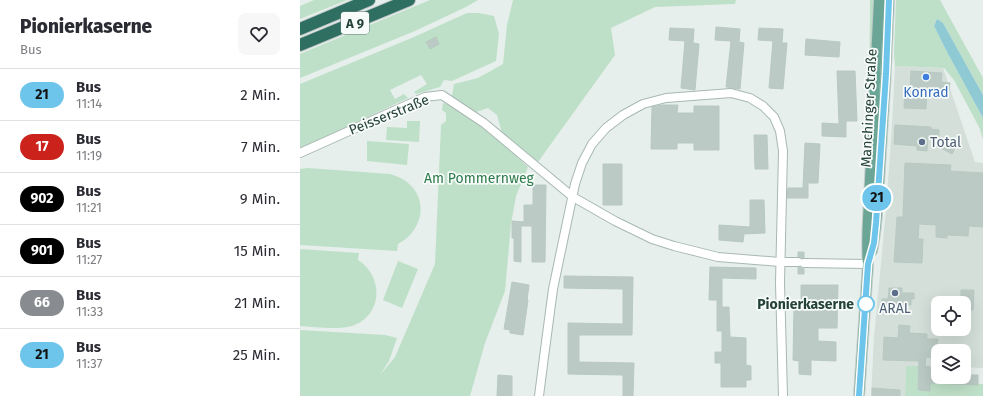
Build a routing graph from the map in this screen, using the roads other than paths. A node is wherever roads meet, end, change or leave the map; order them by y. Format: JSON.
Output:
{"nodes":[{"id":1,"x":369,"y":0,"type":"edge"},
{"id":2,"x":409,"y":0,"type":"edge"},
{"id":3,"x":879,"y":0,"type":"edge"},
{"id":4,"x":889,"y":0,"type":"edge"},
{"id":5,"x":300,"y":28,"type":"edge"},
{"id":6,"x":300,"y":45,"type":"edge"},
{"id":7,"x":300,"y":153,"type":"edge"},
{"id":8,"x":573,"y":197,"type":"junction"},
{"id":9,"x":780,"y":262,"type":"junction"},
{"id":10,"x":868,"y":264,"type":"junction"},
{"id":11,"x":539,"y":396,"type":"edge"},
{"id":12,"x":783,"y":396,"type":"edge"},
{"id":13,"x":859,"y":396,"type":"edge"}],
"edges":[{"from":1,"to":5,"type":"highway","number":"A 9"},
{"from":2,"to":6,"type":"highway","number":"A 9"},
{"from":3,"to":10,"type":"main road","name":"Manchinger Straße"},
{"from":4,"to":10,"type":"main road","name":"Manchinger Straße"},
{"from":7,"to":8,"type":"street","name":"Peisserstraße"},
{"from":8,"to":9,"type":"street","name":"Peisserstraße"},
{"from":8,"to":9,"type":"street"},
{"from":8,"to":11,"type":"street"},
{"from":9,"to":10,"type":"street","name":"Peisserstraße"},
{"from":9,"to":12,"type":"street"},
{"from":10,"to":13,"type":"main road","name":"Manchinger Straße"}]}
